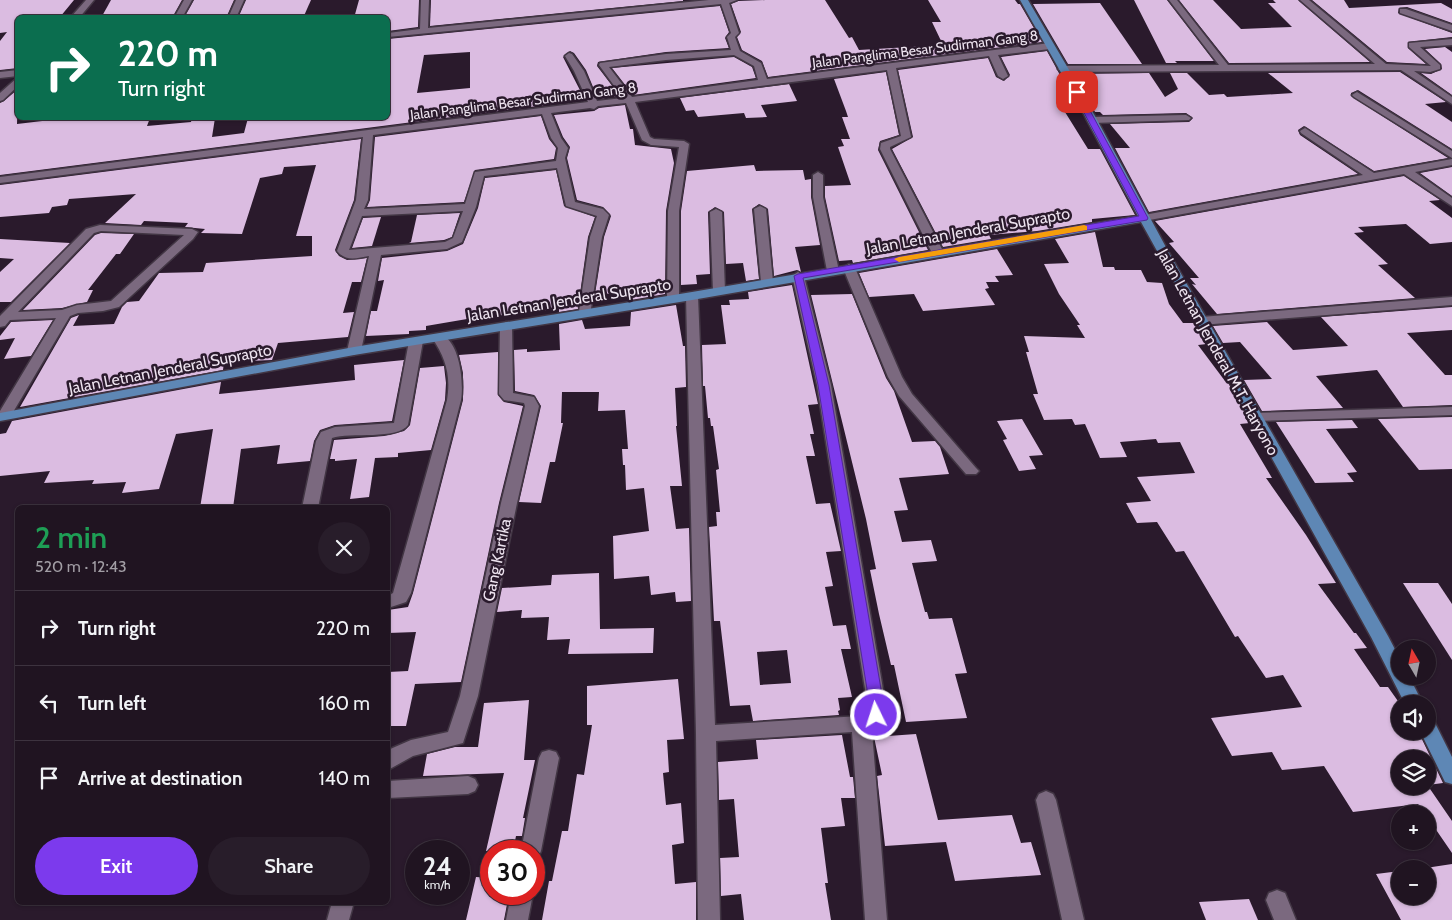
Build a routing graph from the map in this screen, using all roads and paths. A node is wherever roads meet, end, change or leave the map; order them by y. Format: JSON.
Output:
{"nodes":[{"id":1,"x":90,"y":0,"type":"edge"},
{"id":2,"x":188,"y":0,"type":"edge"},
{"id":3,"x":240,"y":0,"type":"edge"},
{"id":4,"x":425,"y":0,"type":"edge"},
{"id":5,"x":728,"y":0,"type":"edge"},
{"id":6,"x":1024,"y":0,"type":"edge"},
{"id":7,"x":1173,"y":0,"type":"edge"},
{"id":8,"x":1304,"y":0,"type":"edge"},
{"id":9,"x":711,"y":1,"type":"edge"},
{"id":10,"x":1403,"y":11,"type":"dead end"},
{"id":11,"x":77,"y":15,"type":"edge"},
{"id":12,"x":180,"y":15,"type":"edge"},
{"id":13,"x":233,"y":15,"type":"edge"},
{"id":14,"x":1452,"y":28,"type":"edge"},
{"id":15,"x":424,"y":31,"type":"junction"},
{"id":16,"x":390,"y":35,"type":"edge"},
{"id":17,"x":1452,"y":42,"type":"edge"},
{"id":18,"x":1050,"y":46,"type":"junction"},
{"id":19,"x":736,"y":52,"type":"junction"},
{"id":20,"x":625,"y":53,"type":"dead end"},
{"id":21,"x":992,"y":53,"type":"junction"},
{"id":22,"x":569,"y":56,"type":"dead end"},
{"id":23,"x":632,"y":61,"type":"junction"},
{"id":24,"x":892,"y":67,"type":"junction"},
{"id":25,"x":1384,"y":67,"type":"junction"},
{"id":26,"x":1226,"y":68,"type":"junction"},
{"id":27,"x":1403,"y":68,"type":"junction"},
{"id":28,"x":1064,"y":69,"type":"junction"},
{"id":29,"x":15,"y":73,"type":"edge"},
{"id":30,"x":0,"y":75,"type":"edge"},
{"id":31,"x":1002,"y":76,"type":"dead end"},
{"id":32,"x":15,"y":83,"type":"edge"},
{"id":33,"x":764,"y":84,"type":"junction"},
{"id":34,"x":1357,"y":95,"type":"dead end"},
{"id":35,"x":0,"y":98,"type":"edge"},
{"id":36,"x":630,"y":101,"type":"junction"},
{"id":37,"x":1452,"y":101,"type":"edge"},
{"id":38,"x":594,"y":106,"type":"junction"},
{"id":39,"x":546,"y":112,"type":"junction"},
{"id":40,"x":1186,"y":118,"type":"dead end"},
{"id":41,"x":1092,"y":120,"type":"junction"},
{"id":42,"x":1305,"y":131,"type":"dead end"},
{"id":43,"x":368,"y":134,"type":"junction"},
{"id":44,"x":1452,"y":155,"type":"edge"},
{"id":45,"x":1452,"y":162,"type":"edge"},
{"id":46,"x":561,"y":164,"type":"junction"},
{"id":47,"x":1406,"y":170,"type":"junction"},
{"id":48,"x":818,"y":175,"type":"dead end"},
{"id":49,"x":1371,"y":176,"type":"junction"},
{"id":50,"x":0,"y":180,"type":"edge"},
{"id":51,"x":1452,"y":203,"type":"edge"},
{"id":52,"x":470,"y":207,"type":"junction"},
{"id":53,"x":760,"y":210,"type":"dead end"},
{"id":54,"x":716,"y":212,"type":"dead end"},
{"id":55,"x":357,"y":214,"type":"junction"},
{"id":56,"x":1144,"y":218,"type":"junction"},
{"id":57,"x":376,"y":252,"type":"junction"},
{"id":58,"x":938,"y":253,"type":"junction"},
{"id":59,"x":849,"y":268,"type":"junction"},
{"id":60,"x":833,"y":270,"type":"junction"},
{"id":61,"x":798,"y":276,"type":"junction"},
{"id":62,"x":767,"y":282,"type":"junction"},
{"id":63,"x":719,"y":291,"type":"junction"},
{"id":64,"x":692,"y":296,"type":"junction"},
{"id":65,"x":673,"y":299,"type":"junction"},
{"id":66,"x":1452,"y":301,"type":"edge"},
{"id":67,"x":585,"y":312,"type":"junction"},
{"id":68,"x":65,"y":314,"type":"junction"},
{"id":69,"x":4,"y":320,"type":"edge"},
{"id":70,"x":1200,"y":321,"type":"junction"},
{"id":71,"x":506,"y":326,"type":"junction"},
{"id":72,"x":439,"y":338,"type":"junction"},
{"id":73,"x":416,"y":341,"type":"junction"},
{"id":74,"x":354,"y":351,"type":"junction"},
{"id":75,"x":1452,"y":411,"type":"edge"},
{"id":76,"x":2,"y":417,"type":"edge"},
{"id":77,"x":1254,"y":417,"type":"junction"},
{"id":78,"x":971,"y":471,"type":"dead end"},
{"id":79,"x":311,"y":505,"type":"edge"},
{"id":80,"x":390,"y":601,"type":"edge"},
{"id":81,"x":1409,"y":695,"type":"edge"},
{"id":82,"x":864,"y":723,"type":"junction"},
{"id":83,"x":706,"y":734,"type":"junction"},
{"id":84,"x":1434,"y":740,"type":"edge"},
{"id":85,"x":549,"y":758,"type":"dead end"},
{"id":86,"x":390,"y":760,"type":"edge"},
{"id":87,"x":1452,"y":776,"type":"edge"},
{"id":88,"x":468,"y":785,"type":"dead end"},
{"id":89,"x":390,"y":790,"type":"edge"},
{"id":90,"x":1046,"y":800,"type":"dead end"},
{"id":91,"x":533,"y":840,"type":"edge"},
{"id":92,"x":342,"y":905,"type":"edge"},
{"id":93,"x":519,"y":905,"type":"edge"},
{"id":94,"x":338,"y":920,"type":"edge"},
{"id":95,"x":516,"y":920,"type":"edge"},
{"id":96,"x":708,"y":920,"type":"edge"},
{"id":97,"x":876,"y":920,"type":"edge"},
{"id":98,"x":1073,"y":920,"type":"edge"}],
"edges":[{"from":1,"to":11,"type":"street"},
{"from":2,"to":12,"type":"street"},
{"from":3,"to":13,"type":"street"},
{"from":4,"to":15,"type":"street"},
{"from":5,"to":9,"type":"street"},
{"from":5,"to":19,"type":"street"},
{"from":6,"to":18,"type":"main road","name":"Jalan Letnan Jenderal M.T. Haryono"},
{"from":7,"to":26,"type":"street"},
{"from":8,"to":25,"type":"street"},
{"from":9,"to":15,"type":"street"},
{"from":10,"to":14,"type":"street"},
{"from":15,"to":16,"type":"street"},
{"from":17,"to":27,"type":"street"},
{"from":18,"to":21,"type":"street","name":"Jalan Panglima Besar Sudirman Gang 8"},
{"from":18,"to":28,"type":"main road","name":"Jalan Letnan Jenderal M.T. Haryono"},
{"from":19,"to":23,"type":"street"},
{"from":19,"to":33,"type":"street"},
{"from":20,"to":23,"type":"street"},
{"from":21,"to":24,"type":"street","name":"Jalan Panglima Besar Sudirman Gang 8"},
{"from":21,"to":31,"type":"street"},
{"from":22,"to":38,"type":"street"},
{"from":23,"to":36,"type":"street"},
{"from":24,"to":33,"type":"street","name":"Jalan Panglima Besar Sudirman Gang 8"},
{"from":24,"to":58,"type":"street"},
{"from":25,"to":26,"type":"street"},
{"from":25,"to":27,"type":"street"},
{"from":26,"to":28,"type":"street"},
{"from":27,"to":37,"type":"street"},
{"from":28,"to":41,"type":"main road","name":"Jalan Letnan Jenderal M.T. Haryono"},
{"from":29,"to":30,"type":"street"},
{"from":32,"to":35,"type":"street"},
{"from":33,"to":36,"type":"street","name":"Jalan Panglima Besar Sudirman Gang 8"},
{"from":34,"to":44,"type":"street"},
{"from":36,"to":38,"type":"street","name":"Jalan Panglima Besar Sudirman Gang 8"},
{"from":36,"to":65,"type":"street"},
{"from":38,"to":39,"type":"street","name":"Jalan Panglima Besar Sudirman Gang 8"},
{"from":39,"to":43,"type":"street","name":"Jalan Panglima Besar Sudirman Gang 8"},
{"from":39,"to":46,"type":"street"},
{"from":40,"to":41,"type":"street"},
{"from":41,"to":56,"type":"main road","name":"Jalan Letnan Jenderal M.T. Haryono"},
{"from":42,"to":49,"type":"street"},
{"from":43,"to":50,"type":"street","name":"Jalan Panglima Besar Sudirman Gang 8"},
{"from":43,"to":55,"type":"street"},
{"from":45,"to":47,"type":"street"},
{"from":46,"to":52,"type":"street"},
{"from":46,"to":67,"type":"street"},
{"from":47,"to":49,"type":"street"},
{"from":47,"to":51,"type":"street"},
{"from":48,"to":60,"type":"street"},
{"from":49,"to":56,"type":"street"},
{"from":52,"to":55,"type":"street"},
{"from":52,"to":57,"type":"street"},
{"from":53,"to":62,"type":"street"},
{"from":54,"to":63,"type":"street"},
{"from":55,"to":57,"type":"street"},
{"from":56,"to":58,"type":"main road","name":"Jalan Letnan Jenderal Suprapto"},
{"from":56,"to":70,"type":"main road","name":"Jalan Letnan Jenderal M.T. Haryono"},
{"from":57,"to":74,"type":"street"},
{"from":58,"to":59,"type":"main road","name":"Jalan Letnan Jenderal Suprapto"},
{"from":59,"to":60,"type":"main road","name":"Jalan Letnan Jenderal Suprapto"},
{"from":59,"to":78,"type":"street"},
{"from":60,"to":61,"type":"main road","name":"Jalan Letnan Jenderal Suprapto"},
{"from":61,"to":62,"type":"main road","name":"Jalan Letnan Jenderal Suprapto"},
{"from":61,"to":82,"type":"street"},
{"from":62,"to":63,"type":"main road","name":"Jalan Letnan Jenderal Suprapto"},
{"from":63,"to":64,"type":"main road","name":"Jalan Letnan Jenderal Suprapto"},
{"from":64,"to":65,"type":"main road","name":"Jalan Letnan Jenderal Suprapto"},
{"from":64,"to":83,"type":"street"},
{"from":65,"to":67,"type":"main road","name":"Jalan Letnan Jenderal Suprapto"},
{"from":66,"to":70,"type":"street"},
{"from":67,"to":71,"type":"main road","name":"Jalan Letnan Jenderal Suprapto"},
{"from":68,"to":69,"type":"street"},
{"from":68,"to":69,"type":"street"},
{"from":68,"to":76,"type":"street"},
{"from":70,"to":77,"type":"main road","name":"Jalan Letnan Jenderal M.T. Haryono"},
{"from":71,"to":72,"type":"main road","name":"Jalan Letnan Jenderal Suprapto"},
{"from":71,"to":86,"type":"street","name":"Gang Kartika"},
{"from":72,"to":73,"type":"main road","name":"Jalan Letnan Jenderal Suprapto"},
{"from":72,"to":80,"type":"street"},
{"from":73,"to":74,"type":"main road","name":"Jalan Letnan Jenderal Suprapto"},
{"from":73,"to":79,"type":"street"},
{"from":74,"to":76,"type":"main road","name":"Jalan Letnan Jenderal Suprapto"},
{"from":75,"to":77,"type":"street"},
{"from":77,"to":81,"type":"main road","name":"Jalan Letnan Jenderal M.T. Haryono"},
{"from":82,"to":83,"type":"street"},
{"from":82,"to":97,"type":"street"},
{"from":83,"to":96,"type":"street"},
{"from":84,"to":87,"type":"main road"},
{"from":85,"to":91,"type":"street"},
{"from":88,"to":89,"type":"street"},
{"from":90,"to":98,"type":"street"},
{"from":92,"to":94,"type":"street"},
{"from":93,"to":95,"type":"street"}]}
